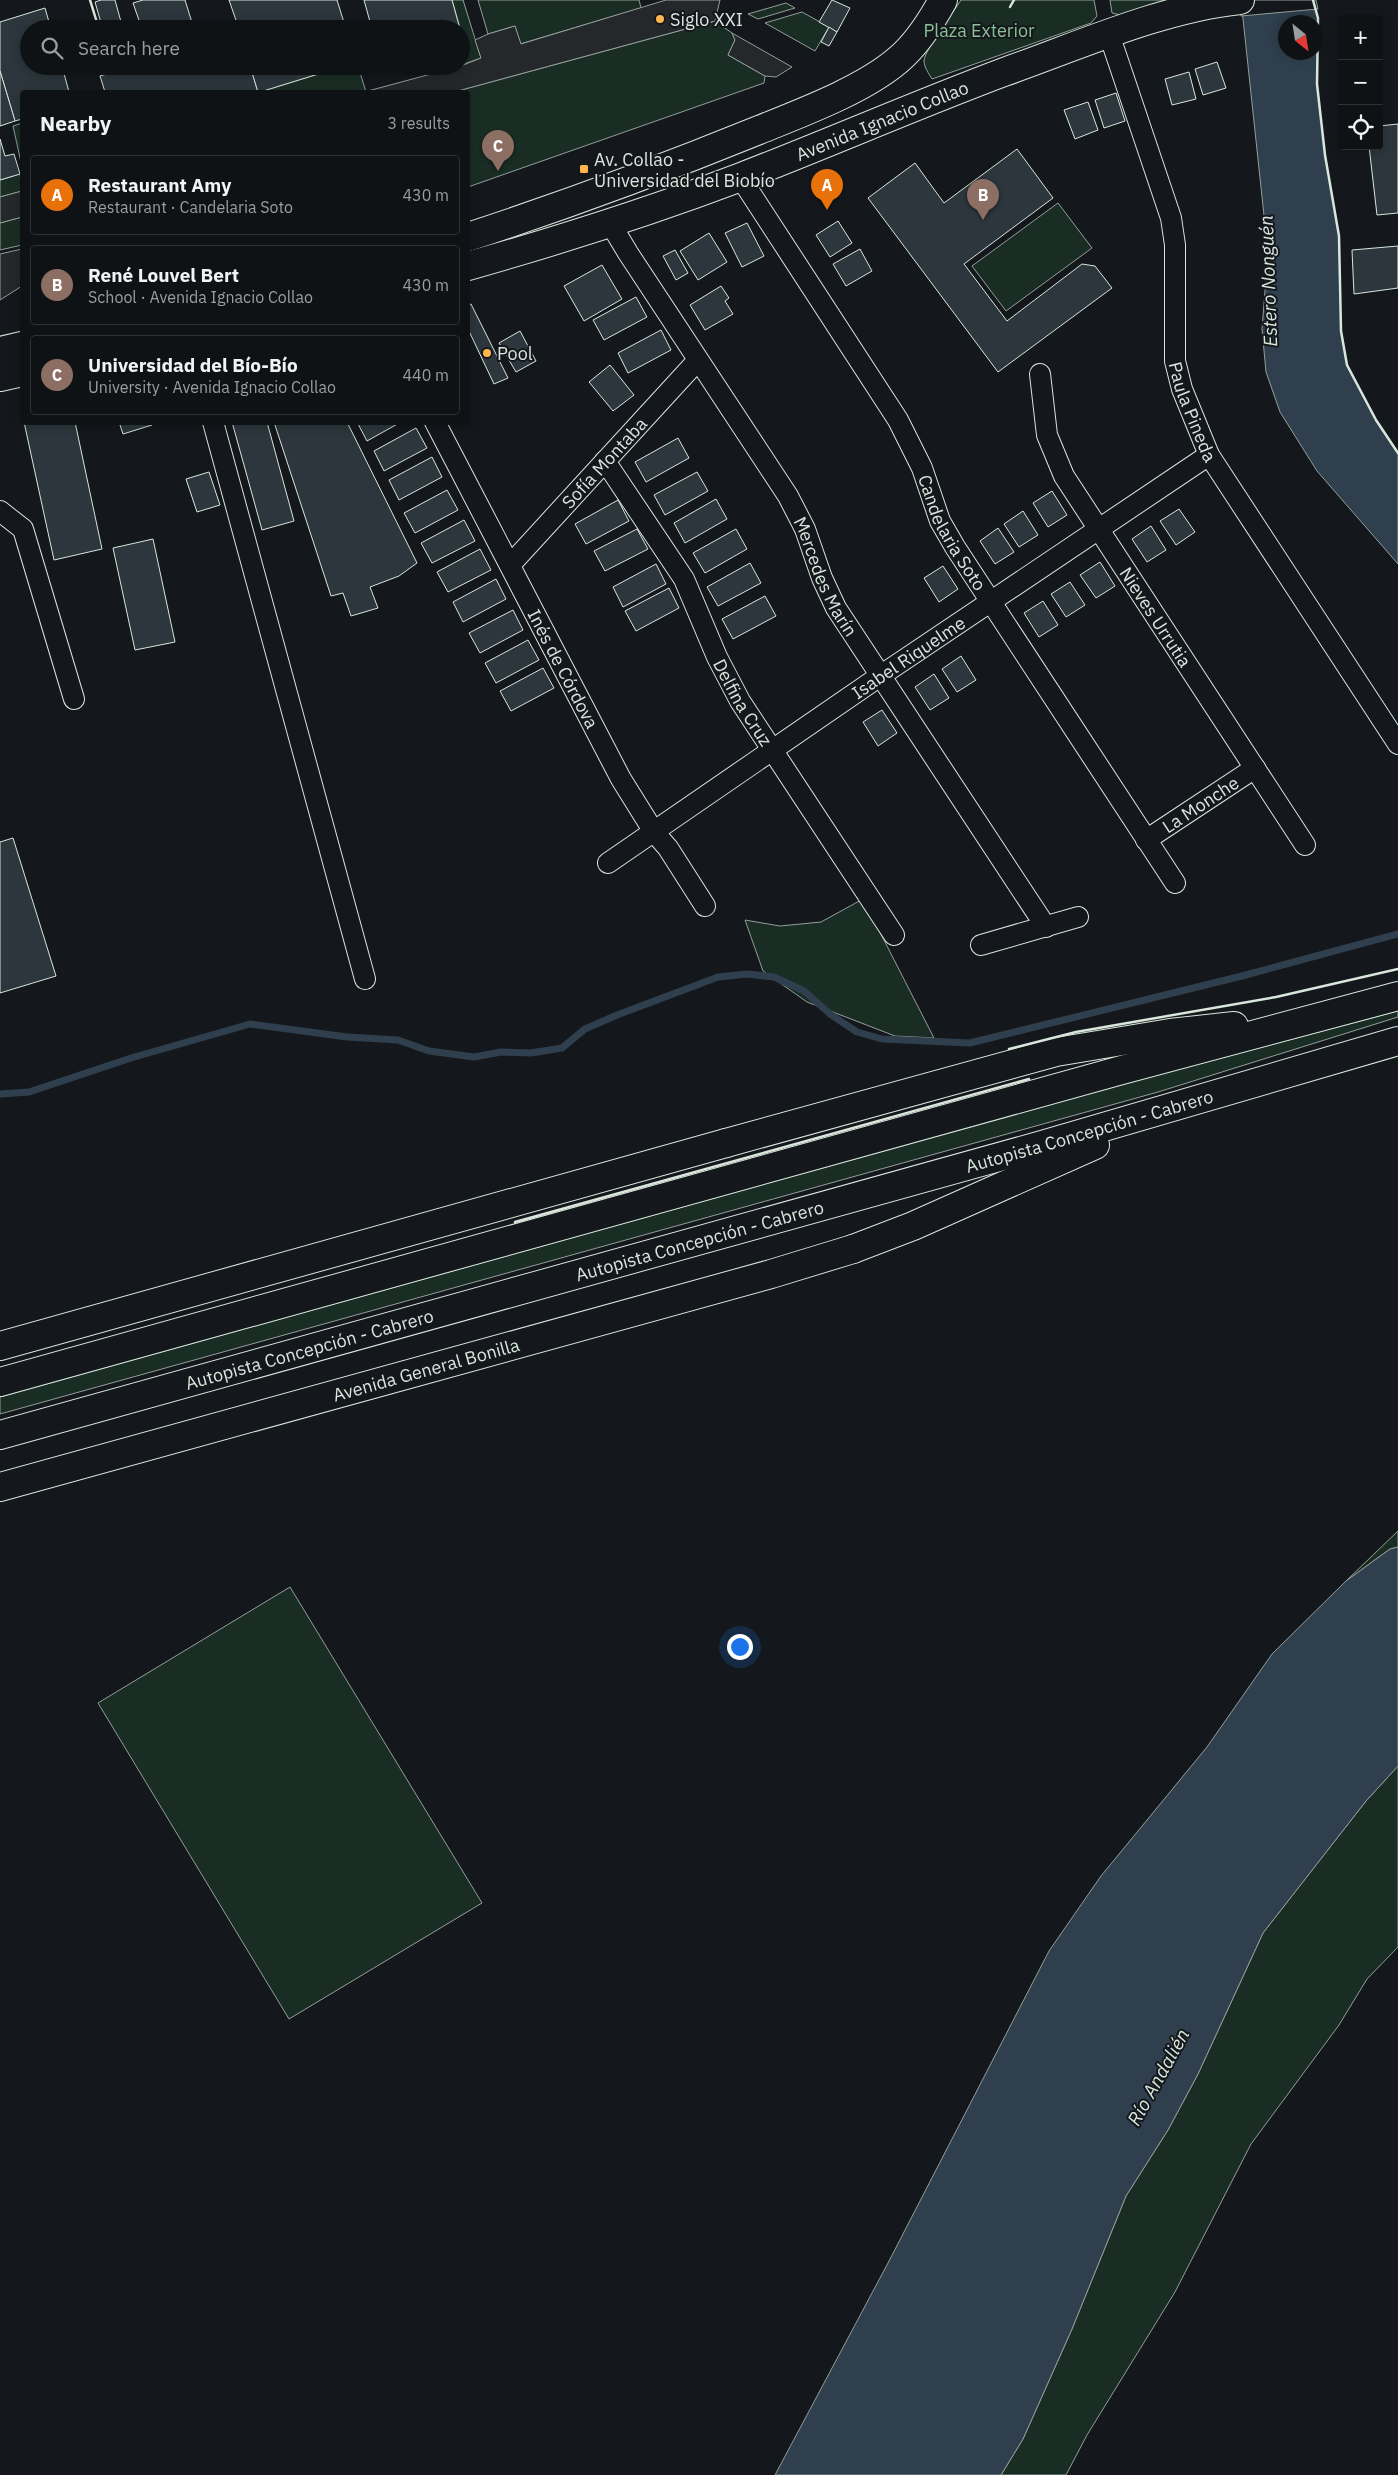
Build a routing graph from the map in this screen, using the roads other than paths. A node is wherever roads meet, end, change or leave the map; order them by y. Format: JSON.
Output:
{"nodes":[{"id":1,"x":942,"y":0,"type":"edge"},
{"id":2,"x":1235,"y":0,"type":"edge"},
{"id":3,"x":1109,"y":34,"type":"junction"},
{"id":4,"x":740,"y":177,"type":"junction"},
{"id":5,"x":610,"y":222,"type":"junction"},
{"id":6,"x":470,"y":236,"type":"edge"},
{"id":7,"x":470,"y":265,"type":"edge"},
{"id":8,"x":20,"y":346,"type":"edge"},
{"id":9,"x":0,"y":351,"type":"edge"},
{"id":10,"x":698,"y":360,"type":"junction"},
{"id":11,"x":20,"y":372,"type":"edge"},
{"id":12,"x":1040,"y":374,"type":"dead end"},
{"id":13,"x":0,"y":376,"type":"edge"},
{"id":14,"x":214,"y":425,"type":"edge"},
{"id":15,"x":437,"y":425,"type":"edge"},
{"id":16,"x":1209,"y":455,"type":"junction"},
{"id":17,"x":605,"y":461,"type":"junction"},
{"id":18,"x":0,"y":511,"type":"edge"},
{"id":19,"x":1099,"y":530,"type":"junction"},
{"id":20,"x":510,"y":565,"type":"junction"},
{"id":21,"x":989,"y":603,"type":"junction"},
{"id":22,"x":880,"y":676,"type":"junction"},
{"id":23,"x":74,"y":699,"type":"dead end"},
{"id":24,"x":1398,"y":744,"type":"edge"},
{"id":25,"x":772,"y":751,"type":"junction"},
{"id":26,"x":1255,"y":768,"type":"junction"},
{"id":27,"x":654,"y":832,"type":"junction"},
{"id":28,"x":1146,"y":840,"type":"junction"},
{"id":29,"x":1306,"y":845,"type":"dead end"},
{"id":30,"x":608,"y":863,"type":"dead end"},
{"id":31,"x":1175,"y":883,"type":"dead end"},
{"id":32,"x":705,"y":906,"type":"dead end"},
{"id":33,"x":1078,"y":917,"type":"dead end"},
{"id":34,"x":1046,"y":927,"type":"junction"},
{"id":35,"x":894,"y":935,"type":"dead end"},
{"id":36,"x":982,"y":945,"type":"dead end"},
{"id":37,"x":365,"y":979,"type":"dead end"},
{"id":38,"x":1398,"y":996,"type":"edge"},
{"id":39,"x":1359,"y":1006,"type":"junction"},
{"id":40,"x":1398,"y":1041,"type":"edge"},
{"id":41,"x":1199,"y":1099,"type":"junction"},
{"id":42,"x":0,"y":1346,"type":"edge"},
{"id":43,"x":0,"y":1382,"type":"edge"},
{"id":44,"x":0,"y":1435,"type":"edge"},
{"id":45,"x":0,"y":1487,"type":"edge"}],
"edges":[{"from":1,"to":6,"type":"main road"},
{"from":2,"to":3,"type":"main road","name":"Avenida Ignacio Collao"},
{"from":3,"to":4,"type":"main road","name":"Avenida Ignacio Collao"},
{"from":3,"to":16,"type":"street","name":"Paula Pineda"},
{"from":4,"to":5,"type":"main road","name":"Avenida Ignacio Collao"},
{"from":4,"to":21,"type":"street","name":"Candelaria Soto"},
{"from":5,"to":7,"type":"main road","name":"Avenida Ignacio Collao"},
{"from":5,"to":10,"type":"street","name":"Mercedes Marín"},
{"from":8,"to":9,"type":"main road"},
{"from":10,"to":17,"type":"street","name":"Sofía Montaba"},
{"from":10,"to":22,"type":"street","name":"Mercedes Marín"},
{"from":11,"to":13,"type":"main road"},
{"from":12,"to":19,"type":"street","name":"Nieves Urrutia"},
{"from":14,"to":37,"type":"street"},
{"from":15,"to":20,"type":"street","name":"Inés de Córdova"},
{"from":16,"to":19,"type":"street","name":"Isabel Riquelme"},
{"from":16,"to":24,"type":"street","name":"Paula Pineda"},
{"from":17,"to":20,"type":"street","name":"Sofía Montaba"},
{"from":17,"to":25,"type":"street","name":"Delfina Cruz"},
{"from":18,"to":23,"type":"street"},
{"from":19,"to":21,"type":"street","name":"Isabel Riquelme"},
{"from":19,"to":26,"type":"street","name":"Nieves Urrutia"},
{"from":20,"to":27,"type":"street","name":"Inés de Córdova"},
{"from":21,"to":22,"type":"street","name":"Isabel Riquelme"},
{"from":21,"to":28,"type":"street","name":"Candelaria Soto"},
{"from":22,"to":25,"type":"street","name":"Isabel Riquelme"},
{"from":22,"to":34,"type":"street","name":"Mercedes Marín"},
{"from":25,"to":27,"type":"street","name":"Isabel Riquelme"},
{"from":25,"to":35,"type":"street","name":"Delfina Cruz"},
{"from":26,"to":28,"type":"street","name":"La Monche"},
{"from":26,"to":29,"type":"street","name":"Nieves Urrutia"},
{"from":27,"to":30,"type":"street","name":"Isabel Riquelme"},
{"from":27,"to":32,"type":"street","name":"Inés de Córdova"},
{"from":28,"to":31,"type":"street","name":"Candelaria Soto"},
{"from":33,"to":34,"type":"street"},
{"from":34,"to":36,"type":"street"},
{"from":38,"to":39,"type":"main road"},
{"from":39,"to":42,"type":"main road"},
{"from":39,"to":43,"type":"main road"},
{"from":40,"to":41,"type":"main road","name":"Autopista Concepción - Cabrero"},
{"from":41,"to":44,"type":"main road","name":"Autopista Concepción - Cabrero"},
{"from":41,"to":45,"type":"main road","name":"Avenida General Bonilla"}]}
